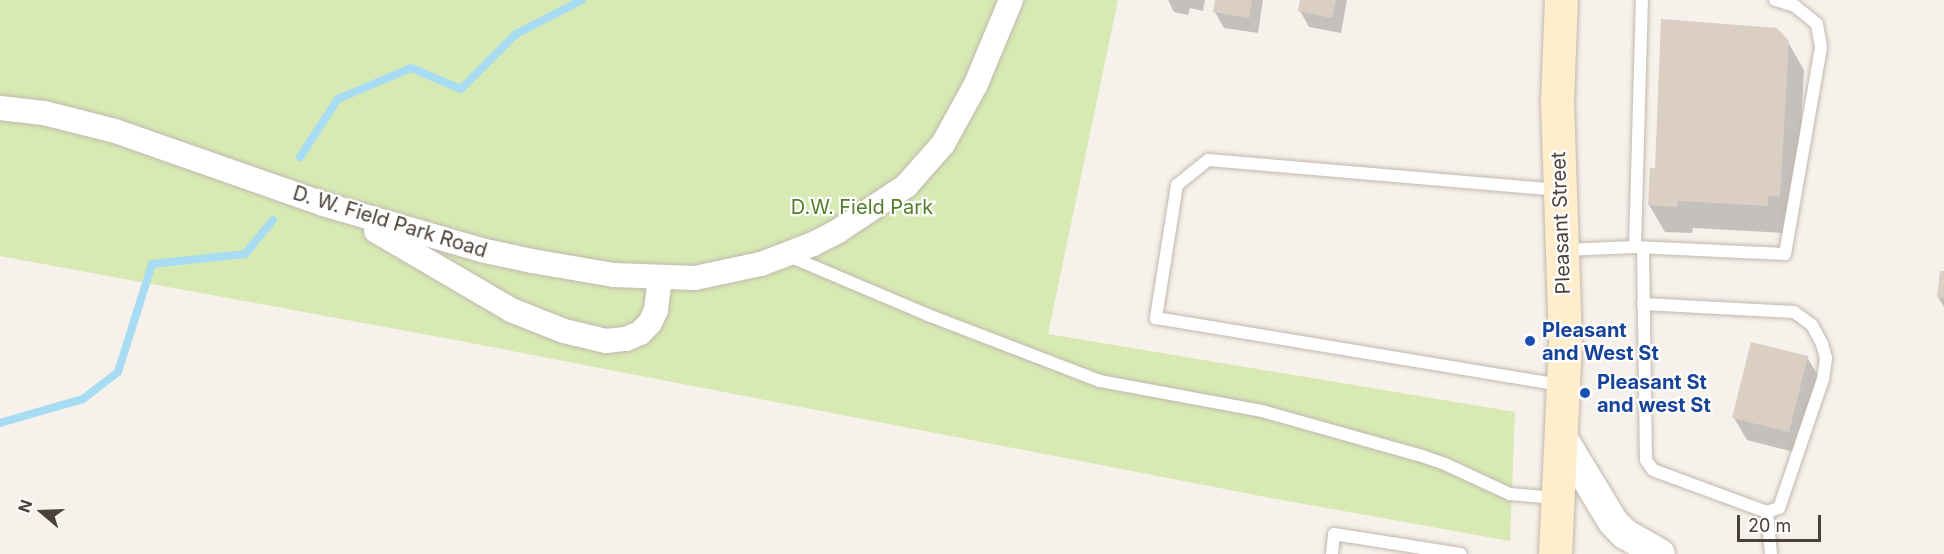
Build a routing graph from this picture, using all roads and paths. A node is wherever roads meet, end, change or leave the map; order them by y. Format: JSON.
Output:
{"nodes":[{"id":1,"x":1011,"y":0,"type":"edge"},
{"id":2,"x":1561,"y":0,"type":"edge"},
{"id":3,"x":1642,"y":0,"type":"edge"},
{"id":4,"x":1776,"y":0,"type":"edge"},
{"id":5,"x":0,"y":108,"type":"edge"},
{"id":6,"x":1560,"y":190,"type":"junction"},
{"id":7,"x":323,"y":204,"type":"junction"},
{"id":8,"x":1639,"y":247,"type":"junction"},
{"id":9,"x":1562,"y":250,"type":"junction"},
{"id":10,"x":788,"y":255,"type":"junction"},
{"id":11,"x":660,"y":278,"type":"junction"},
{"id":12,"x":1643,"y":304,"type":"junction"},
{"id":13,"x":1563,"y":385,"type":"junction"},
{"id":14,"x":1561,"y":436,"type":"junction"},
{"id":15,"x":1558,"y":499,"type":"junction"},
{"id":16,"x":1767,"y":512,"type":"junction"},
{"id":17,"x":1332,"y":554,"type":"edge"},
{"id":18,"x":1460,"y":554,"type":"edge"},
{"id":19,"x":1555,"y":554,"type":"edge"},
{"id":20,"x":1660,"y":554,"type":"edge"},
{"id":21,"x":1771,"y":554,"type":"edge"}],
"edges":[{"from":1,"to":10,"type":"street","name":"D. W. Field Park Road"},
{"from":2,"to":6,"type":"main road","name":"Pleasant Street"},
{"from":3,"to":8,"type":"lane"},
{"from":4,"to":8,"type":"lane"},
{"from":5,"to":7,"type":"street","name":"D. W. Field Park Road"},
{"from":6,"to":9,"type":"main road","name":"Pleasant Street"},
{"from":6,"to":13,"type":"lane"},
{"from":7,"to":11,"type":"street","name":"D. W. Field Park Road"},
{"from":7,"to":11,"type":"street"},
{"from":8,"to":9,"type":"lane"},
{"from":8,"to":12,"type":"lane"},
{"from":9,"to":13,"type":"main road","name":"Pleasant Street"},
{"from":10,"to":11,"type":"street","name":"D. W. Field Park Road"},
{"from":10,"to":15,"type":"lane"},
{"from":12,"to":16,"type":"lane"},
{"from":12,"to":16,"type":"lane"},
{"from":13,"to":14,"type":"main road","name":"Pleasant Street"},
{"from":14,"to":15,"type":"main road","name":"Pleasant Street"},
{"from":14,"to":20,"type":"street"},
{"from":15,"to":19,"type":"main road","name":"Pleasant Street"},
{"from":16,"to":21,"type":"lane"},
{"from":17,"to":18,"type":"lane"}]}
